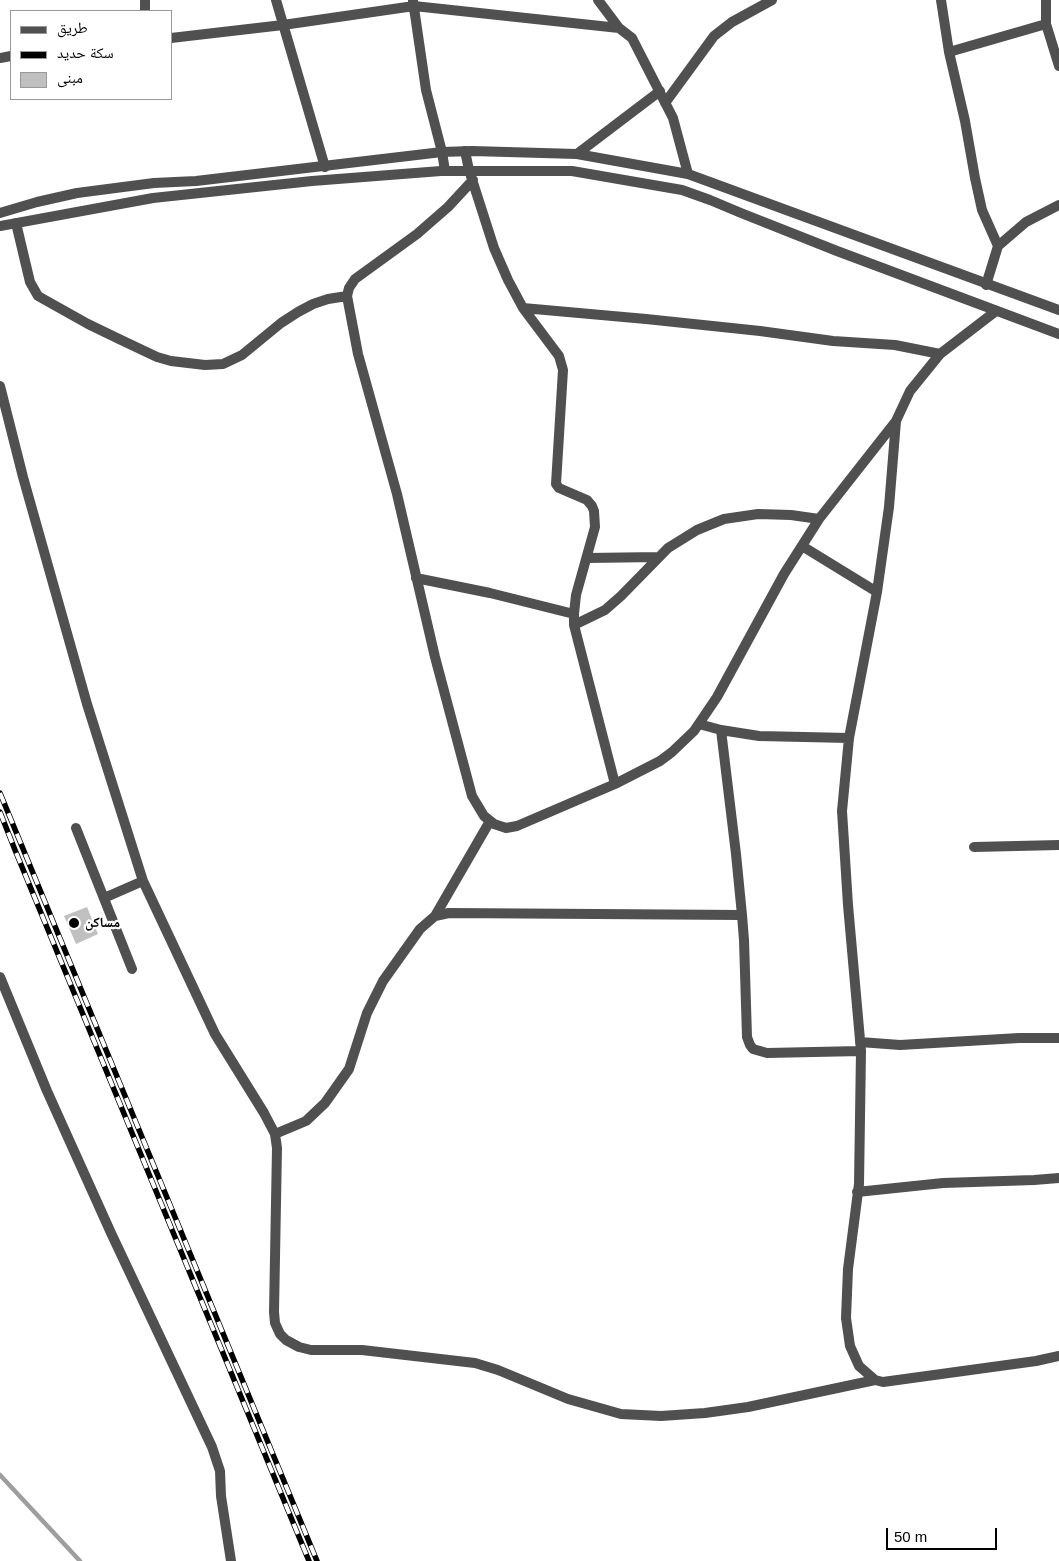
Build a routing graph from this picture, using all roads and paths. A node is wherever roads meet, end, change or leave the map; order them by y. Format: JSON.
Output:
{"nodes":[{"id":1,"x":276,"y":0,"type":"edge"},
{"id":2,"x":598,"y":0,"type":"edge"},
{"id":3,"x":772,"y":0,"type":"edge"},
{"id":4,"x":941,"y":0,"type":"edge"},
{"id":5,"x":1046,"y":0,"type":"edge"},
{"id":6,"x":414,"y":3,"type":"edge"},
{"id":7,"x":1046,"y":24,"type":"junction"},
{"id":8,"x":284,"y":25,"type":"junction"},
{"id":9,"x":619,"y":28,"type":"junction"},
{"id":10,"x":172,"y":38,"type":"edge"},
{"id":11,"x":949,"y":52,"type":"junction"},
{"id":12,"x":1059,"y":66,"type":"edge"},
{"id":13,"x":660,"y":91,"type":"junction"},
{"id":14,"x":665,"y":103,"type":"junction"},
{"id":15,"x":465,"y":151,"type":"junction"},
{"id":16,"x":442,"y":152,"type":"junction"},
{"id":17,"x":577,"y":154,"type":"junction"},
{"id":18,"x":325,"y":167,"type":"junction"},
{"id":19,"x":445,"y":171,"type":"junction"},
{"id":20,"x":688,"y":174,"type":"junction"},
{"id":21,"x":471,"y":175,"type":"junction"},
{"id":22,"x":1059,"y":205,"type":"edge"},
{"id":23,"x":0,"y":213,"type":"edge"},
{"id":24,"x":16,"y":223,"type":"junction"},
{"id":25,"x":0,"y":226,"type":"edge"},
{"id":26,"x":998,"y":246,"type":"junction"},
{"id":27,"x":986,"y":285,"type":"junction"},
{"id":28,"x":347,"y":296,"type":"junction"},
{"id":29,"x":523,"y":308,"type":"junction"},
{"id":30,"x":1059,"y":310,"type":"edge"},
{"id":31,"x":996,"y":311,"type":"junction"},
{"id":32,"x":1059,"y":334,"type":"edge"},
{"id":33,"x":940,"y":354,"type":"junction"},
{"id":34,"x":0,"y":386,"type":"edge"},
{"id":35,"x":896,"y":422,"type":"junction"},
{"id":36,"x":818,"y":519,"type":"junction"},
{"id":37,"x":802,"y":546,"type":"junction"},
{"id":38,"x":659,"y":557,"type":"junction"},
{"id":39,"x":587,"y":558,"type":"junction"},
{"id":40,"x":416,"y":578,"type":"junction"},
{"id":41,"x":877,"y":592,"type":"junction"},
{"id":42,"x":574,"y":614,"type":"junction"},
{"id":43,"x":574,"y":625,"type":"junction"},
{"id":44,"x":699,"y":724,"type":"junction"},
{"id":45,"x":721,"y":730,"type":"junction"},
{"id":46,"x":849,"y":738,"type":"junction"},
{"id":47,"x":616,"y":784,"type":"junction"},
{"id":48,"x":490,"y":821,"type":"junction"},
{"id":49,"x":76,"y":828,"type":"dead end"},
{"id":50,"x":1059,"y":846,"type":"edge"},
{"id":51,"x":974,"y":847,"type":"dead end"},
{"id":52,"x":143,"y":882,"type":"junction"},
{"id":53,"x":104,"y":898,"type":"junction"},
{"id":54,"x":742,"y":915,"type":"junction"},
{"id":55,"x":435,"y":916,"type":"junction"},
{"id":56,"x":132,"y":969,"type":"dead end"},
{"id":57,"x":0,"y":977,"type":"edge"},
{"id":58,"x":1059,"y":1038,"type":"edge"},
{"id":59,"x":860,"y":1047,"type":"junction"},
{"id":60,"x":275,"y":1134,"type":"junction"},
{"id":61,"x":1059,"y":1178,"type":"edge"},
{"id":62,"x":858,"y":1192,"type":"junction"},
{"id":63,"x":1059,"y":1356,"type":"edge"},
{"id":64,"x":875,"y":1380,"type":"junction"},
{"id":65,"x":231,"y":1561,"type":"edge"}],
"edges":[{"from":1,"to":8,"type":"street"},
{"from":2,"to":9,"type":"street"},
{"from":3,"to":14,"type":"street"},
{"from":4,"to":11,"type":"street"},
{"from":5,"to":7,"type":"street"},
{"from":6,"to":8,"type":"street"},
{"from":6,"to":9,"type":"street"},
{"from":6,"to":16,"type":"street"},
{"from":7,"to":11,"type":"street"},
{"from":7,"to":12,"type":"street"},
{"from":8,"to":10,"type":"street"},
{"from":8,"to":18,"type":"street"},
{"from":9,"to":13,"type":"street"},
{"from":11,"to":26,"type":"street"},
{"from":13,"to":14,"type":"street"},
{"from":13,"to":17,"type":"street"},
{"from":14,"to":20,"type":"street"},
{"from":15,"to":16,"type":"street"},
{"from":15,"to":17,"type":"street"},
{"from":15,"to":21,"type":"street"},
{"from":16,"to":18,"type":"street"},
{"from":16,"to":19,"type":"street"},
{"from":17,"to":20,"type":"street"},
{"from":18,"to":23,"type":"street"},
{"from":19,"to":21,"type":"street"},
{"from":19,"to":24,"type":"street"},
{"from":20,"to":27,"type":"street"},
{"from":21,"to":28,"type":"street"},
{"from":21,"to":29,"type":"street"},
{"from":21,"to":31,"type":"street"},
{"from":22,"to":26,"type":"street"},
{"from":24,"to":25,"type":"street"},
{"from":24,"to":28,"type":"street"},
{"from":26,"to":27,"type":"street"},
{"from":27,"to":30,"type":"street"},
{"from":28,"to":40,"type":"street"},
{"from":29,"to":33,"type":"street"},
{"from":29,"to":39,"type":"street"},
{"from":31,"to":32,"type":"street"},
{"from":31,"to":33,"type":"street"},
{"from":33,"to":35,"type":"street"},
{"from":34,"to":52,"type":"street"},
{"from":35,"to":36,"type":"street"},
{"from":35,"to":41,"type":"street"},
{"from":36,"to":37,"type":"street"},
{"from":36,"to":38,"type":"street"},
{"from":37,"to":41,"type":"street"},
{"from":37,"to":44,"type":"street"},
{"from":38,"to":39,"type":"street"},
{"from":38,"to":43,"type":"street"},
{"from":39,"to":42,"type":"street"},
{"from":40,"to":42,"type":"street"},
{"from":40,"to":48,"type":"street"},
{"from":41,"to":46,"type":"street"},
{"from":42,"to":43,"type":"street"},
{"from":43,"to":47,"type":"street"},
{"from":44,"to":45,"type":"street"},
{"from":44,"to":47,"type":"street"},
{"from":45,"to":46,"type":"street"},
{"from":45,"to":54,"type":"street"},
{"from":46,"to":59,"type":"street"},
{"from":47,"to":48,"type":"street"},
{"from":48,"to":55,"type":"street"},
{"from":49,"to":53,"type":"street"},
{"from":50,"to":51,"type":"street"},
{"from":52,"to":53,"type":"street"},
{"from":52,"to":60,"type":"street"},
{"from":53,"to":56,"type":"street"},
{"from":54,"to":55,"type":"street"},
{"from":54,"to":59,"type":"street"},
{"from":55,"to":60,"type":"street"},
{"from":57,"to":65,"type":"street"},
{"from":58,"to":59,"type":"street"},
{"from":59,"to":62,"type":"street"},
{"from":60,"to":64,"type":"street"},
{"from":61,"to":62,"type":"street"},
{"from":62,"to":64,"type":"street"},
{"from":63,"to":64,"type":"street"}]}
